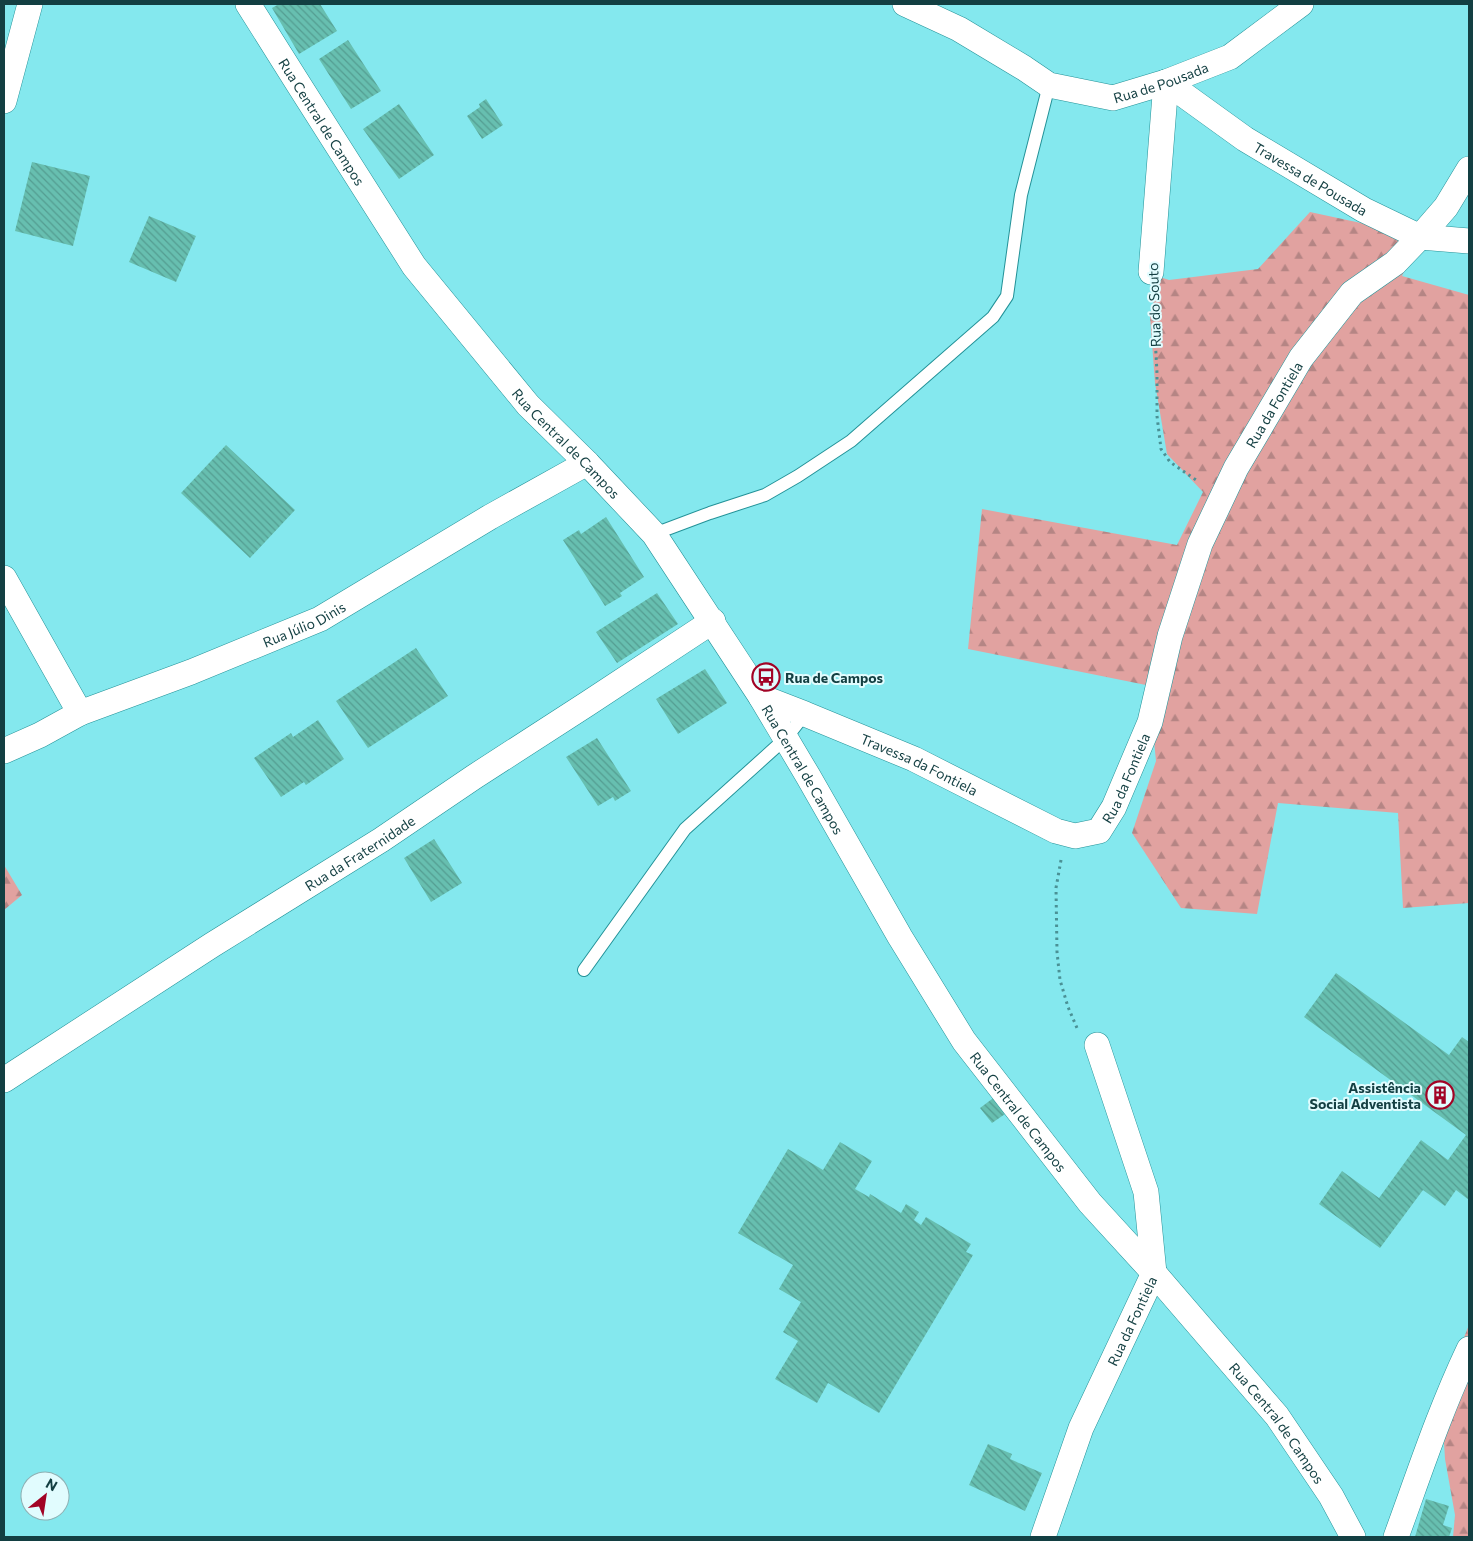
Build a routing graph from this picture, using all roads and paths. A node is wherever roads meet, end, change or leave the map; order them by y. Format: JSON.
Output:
{"nodes":[{"id":1,"x":30,"y":4,"type":"edge"},
{"id":2,"x":248,"y":4,"type":"edge"},
{"id":3,"x":905,"y":4,"type":"edge"},
{"id":4,"x":1301,"y":4,"type":"edge"},
{"id":5,"x":1166,"y":82,"type":"junction"},
{"id":6,"x":1049,"y":85,"type":"junction"},
{"id":7,"x":4,"y":101,"type":"edge"},
{"id":8,"x":1469,"y":169,"type":"edge"},
{"id":9,"x":1420,"y":237,"type":"junction"},
{"id":10,"x":1469,"y":241,"type":"edge"},
{"id":11,"x":1151,"y":272,"type":"joint"},
{"id":12,"x":587,"y":463,"type":"junction"},
{"id":13,"x":1220,"y":501,"type":"junction"},
{"id":14,"x":654,"y":534,"type":"junction"},
{"id":15,"x":4,"y":578,"type":"edge"},
{"id":16,"x":712,"y":621,"type":"junction"},
{"id":17,"x":761,"y":697,"type":"junction"},
{"id":18,"x":80,"y":713,"type":"junction"},
{"id":19,"x":805,"y":714,"type":"junction"},
{"id":20,"x":786,"y":738,"type":"junction"},
{"id":21,"x":4,"y":751,"type":"edge"},
{"id":22,"x":1075,"y":836,"type":"junction"},
{"id":23,"x":584,"y":970,"type":"dead end"},
{"id":24,"x":1097,"y":1044,"type":"joint"},
{"id":25,"x":4,"y":1080,"type":"edge"},
{"id":26,"x":1154,"y":1273,"type":"junction"},
{"id":27,"x":1469,"y":1349,"type":"edge"},
{"id":28,"x":1043,"y":1537,"type":"edge"},
{"id":29,"x":1353,"y":1537,"type":"edge"},
{"id":30,"x":1396,"y":1537,"type":"edge"}],
"edges":[{"from":1,"to":7,"type":"street"},
{"from":2,"to":12,"type":"street","name":"Rua Central de Campos"},
{"from":3,"to":6,"type":"street","name":"Rua de Pousada"},
{"from":4,"to":5,"type":"street","name":"Rua de Pousada"},
{"from":5,"to":6,"type":"street","name":"Rua de Pousada"},
{"from":5,"to":9,"type":"street","name":"Travessa de Pousada"},
{"from":5,"to":11,"type":"street","name":"Rua do Souto"},
{"from":6,"to":14,"type":"lane"},
{"from":8,"to":9,"type":"street","name":"Rua da Fontiela"},
{"from":9,"to":10,"type":"street","name":"Travessa de Pousada"},
{"from":9,"to":13,"type":"street","name":"Rua da Fontiela"},
{"from":11,"to":13,"type":"path","name":"Rua do Souto"},
{"from":12,"to":14,"type":"street","name":"Rua Central de Campos"},
{"from":12,"to":18,"type":"street","name":"Rua Júlio Dinis"},
{"from":13,"to":22,"type":"street","name":"Rua da Fontiela"},
{"from":14,"to":16,"type":"street","name":"Rua Central de Campos"},
{"from":15,"to":18,"type":"street"},
{"from":16,"to":17,"type":"street","name":"Rua Central de Campos"},
{"from":16,"to":25,"type":"street","name":"Rua da Fraternidade"},
{"from":17,"to":19,"type":"street","name":"Travessa da Fontiela"},
{"from":17,"to":20,"type":"street","name":"Rua Central de Campos"},
{"from":18,"to":21,"type":"street","name":"Rua Júlio Dinis"},
{"from":19,"to":20,"type":"lane"},
{"from":19,"to":22,"type":"street","name":"Travessa da Fontiela"},
{"from":20,"to":23,"type":"lane"},
{"from":20,"to":26,"type":"street","name":"Rua Central de Campos"},
{"from":22,"to":24,"type":"path"},
{"from":24,"to":26,"type":"street","name":"Rua da Fontiela"},
{"from":26,"to":28,"type":"street","name":"Rua da Fontiela"},
{"from":26,"to":29,"type":"street","name":"Rua Central de Campos"},
{"from":27,"to":30,"type":"street"}]}
